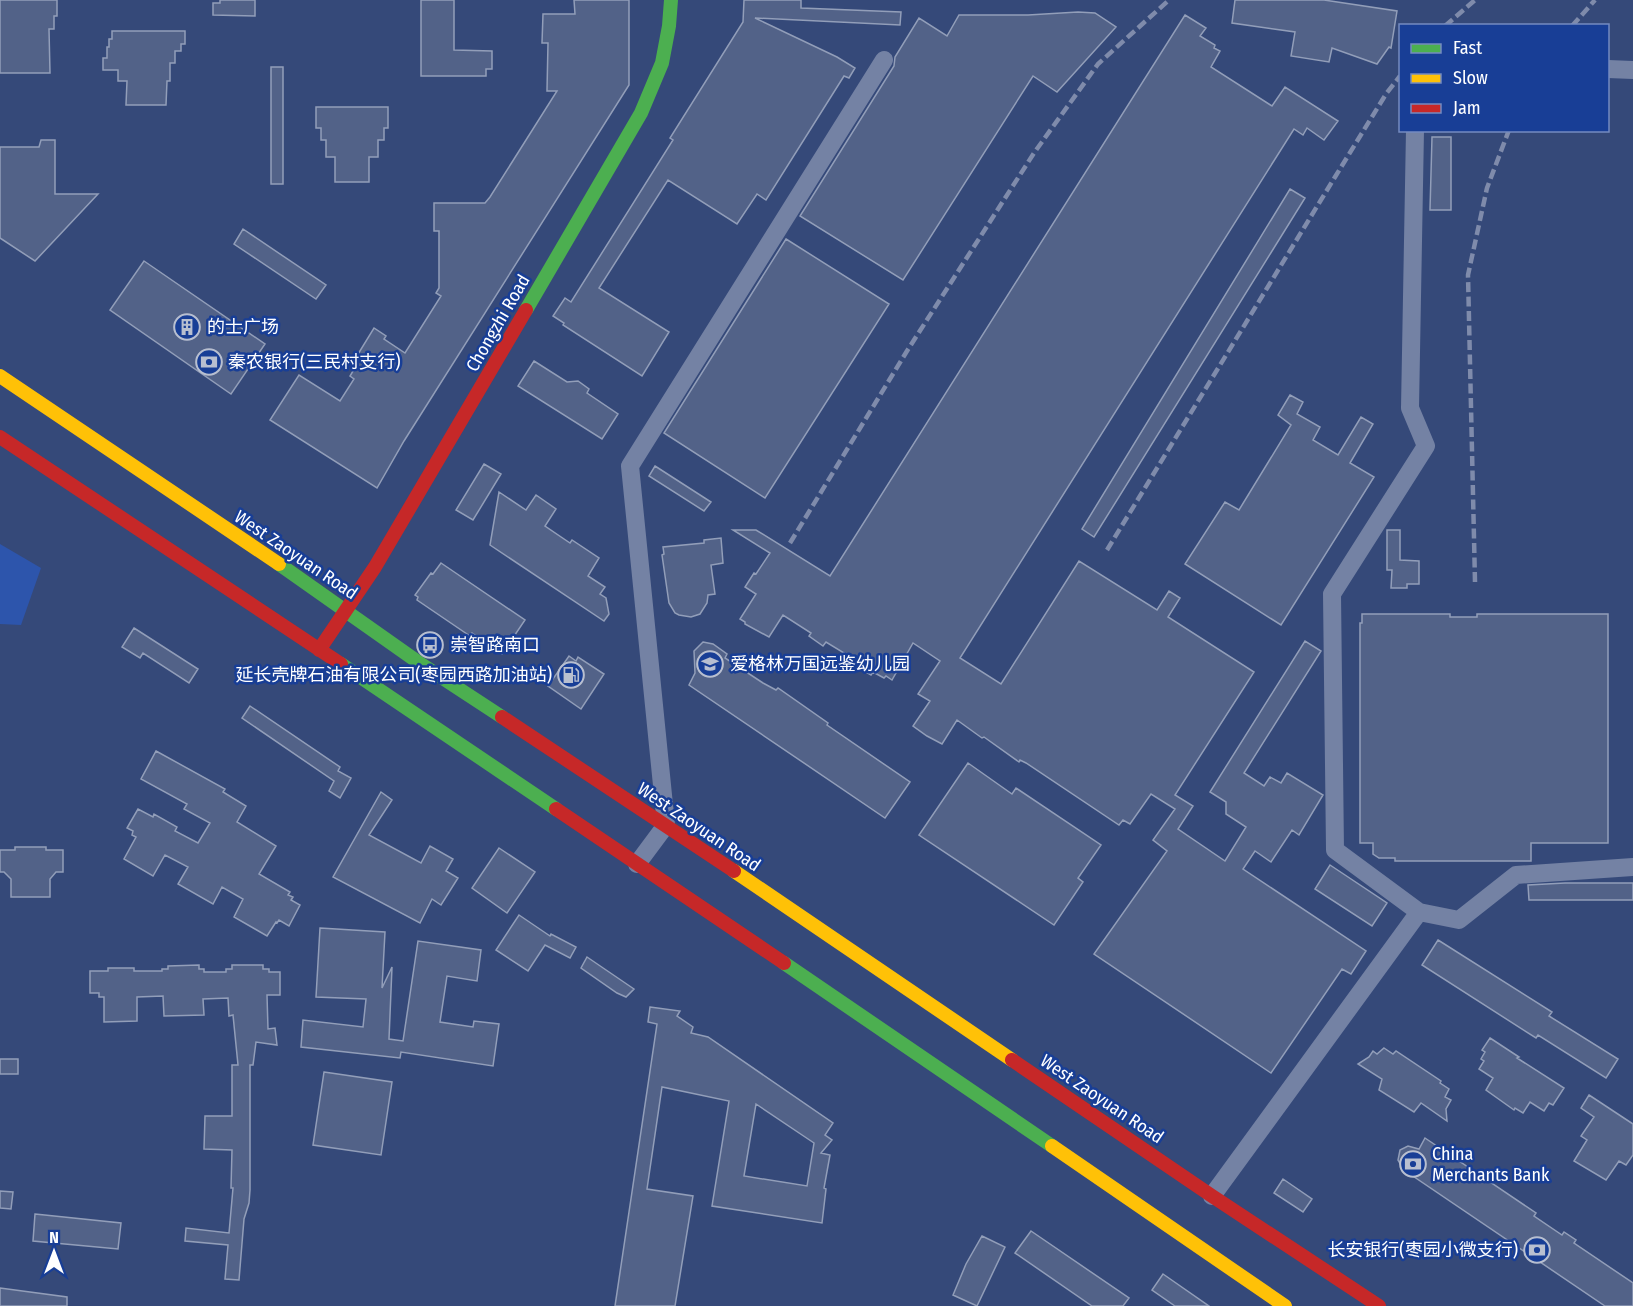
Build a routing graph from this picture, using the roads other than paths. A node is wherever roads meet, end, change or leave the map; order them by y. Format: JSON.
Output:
{"nodes":[{"id":1,"x":671,"y":0,"type":"edge"},
{"id":2,"x":884,"y":60,"type":"dead end"},
{"id":3,"x":1609,"y":69,"type":"edge"},
{"id":4,"x":1633,"y":70,"type":"edge"},
{"id":5,"x":1415,"y":132,"type":"edge"},
{"id":6,"x":0,"y":376,"type":"edge"},
{"id":7,"x":0,"y":437,"type":"edge"},
{"id":8,"x":346,"y":611,"type":"junction"},
{"id":9,"x":319,"y":650,"type":"junction"},
{"id":10,"x":666,"y":825,"type":"junction"},
{"id":11,"x":637,"y":864,"type":"junction"},
{"id":12,"x":1633,"y":867,"type":"edge"},
{"id":13,"x":1419,"y":912,"type":"junction"},
{"id":14,"x":1212,"y":1196,"type":"junction"},
{"id":15,"x":1285,"y":1306,"type":"edge"},
{"id":16,"x":1379,"y":1306,"type":"edge"}],
"edges":[{"from":1,"to":8,"type":"main road","name":"Chongzhi Road"},
{"from":2,"to":10,"type":"street"},
{"from":3,"to":4,"type":"street"},
{"from":5,"to":13,"type":"street"},
{"from":6,"to":8,"type":"main road","name":"West Zaoyuan Road"},
{"from":7,"to":9,"type":"main road"},
{"from":8,"to":9,"type":"main road","name":"Chongzhi Road"},
{"from":8,"to":10,"type":"main road","name":"West Zaoyuan Road"},
{"from":9,"to":11,"type":"main road"},
{"from":10,"to":11,"type":"street"},
{"from":10,"to":14,"type":"main road","name":"West Zaoyuan Road"},
{"from":11,"to":15,"type":"main road"},
{"from":12,"to":13,"type":"street"},
{"from":13,"to":14,"type":"street"},
{"from":14,"to":16,"type":"main road","name":"West Zaoyuan Road"}]}
